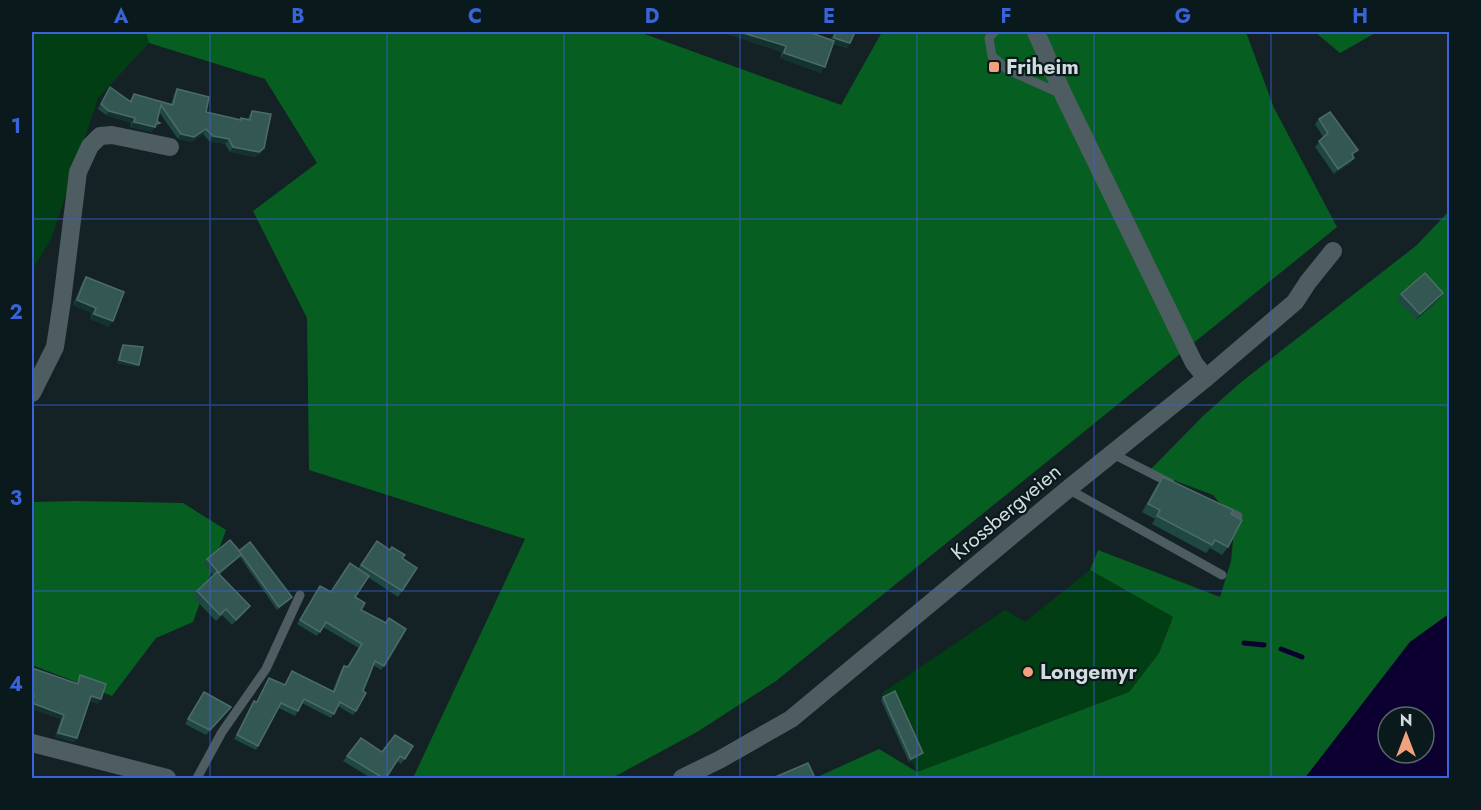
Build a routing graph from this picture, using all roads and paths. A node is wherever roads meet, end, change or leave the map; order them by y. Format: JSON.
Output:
{"nodes":[{"id":1,"x":994,"y":32,"type":"edge"},
{"id":2,"x":1036,"y":32,"type":"edge"},
{"id":3,"x":1064,"y":96,"type":"junction"},
{"id":4,"x":170,"y":147,"type":"dead end"},
{"id":5,"x":1333,"y":251,"type":"dead end"},
{"id":6,"x":1206,"y":378,"type":"junction"},
{"id":7,"x":32,"y":393,"type":"edge"},
{"id":8,"x":1113,"y":454,"type":"junction"},
{"id":9,"x":1068,"y":489,"type":"junction"},
{"id":10,"x":1184,"y":490,"type":"edge"},
{"id":11,"x":1216,"y":506,"type":"edge"},
{"id":12,"x":1238,"y":516,"type":"edge"},
{"id":13,"x":1222,"y":575,"type":"dead end"},
{"id":14,"x":300,"y":595,"type":"dead end"},
{"id":15,"x":32,"y":743,"type":"edge"},
{"id":16,"x":167,"y":778,"type":"edge"},
{"id":17,"x":197,"y":778,"type":"edge"},
{"id":18,"x":682,"y":778,"type":"edge"}],
"edges":[{"from":1,"to":3,"type":"lane"},
{"from":2,"to":3,"type":"street"},
{"from":3,"to":6,"type":"street"},
{"from":4,"to":7,"type":"street"},
{"from":5,"to":6,"type":"street","name":"Krossbergveien"},
{"from":6,"to":8,"type":"street","name":"Krossbergveien"},
{"from":8,"to":9,"type":"street","name":"Krossbergveien"},
{"from":8,"to":10,"type":"lane"},
{"from":9,"to":13,"type":"lane"},
{"from":9,"to":18,"type":"street","name":"Krossbergveien"},
{"from":11,"to":12,"type":"lane"},
{"from":14,"to":17,"type":"lane"},
{"from":15,"to":16,"type":"street"}]}
